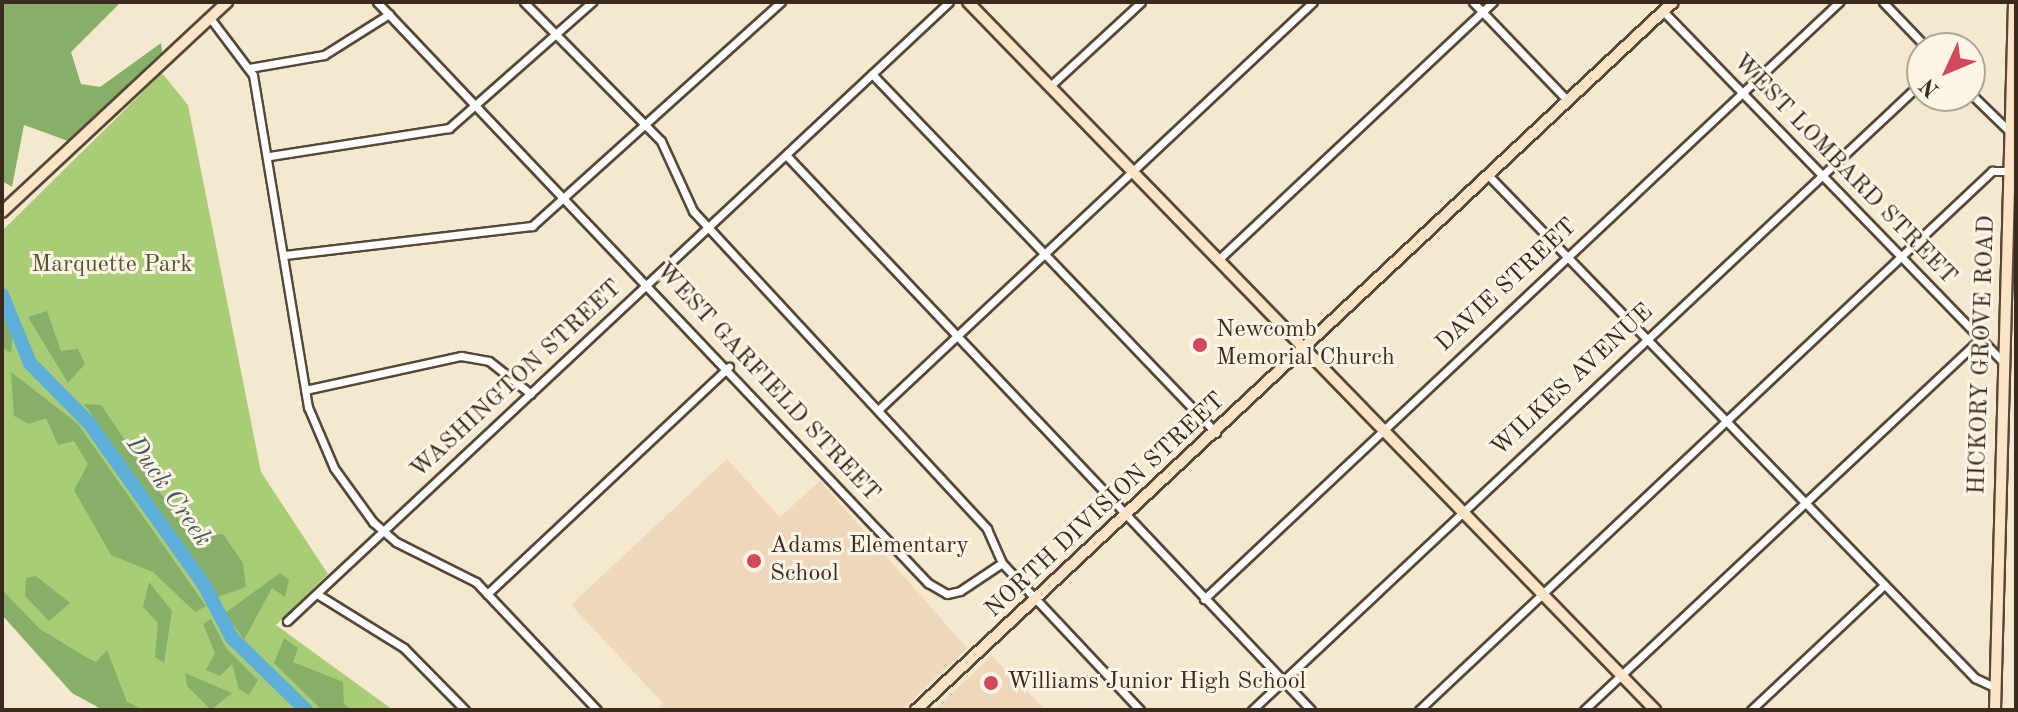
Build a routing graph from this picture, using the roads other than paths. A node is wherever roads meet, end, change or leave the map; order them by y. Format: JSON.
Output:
{"nodes":[{"id":1,"x":227,"y":2,"type":"edge"},
{"id":2,"x":377,"y":2,"type":"edge"},
{"id":3,"x":524,"y":2,"type":"edge"},
{"id":4,"x":592,"y":2,"type":"edge"},
{"id":5,"x":781,"y":2,"type":"edge"},
{"id":6,"x":949,"y":2,"type":"edge"},
{"id":7,"x":968,"y":2,"type":"edge"},
{"id":8,"x":1141,"y":2,"type":"edge"},
{"id":9,"x":1313,"y":2,"type":"edge"},
{"id":10,"x":1473,"y":2,"type":"edge"},
{"id":11,"x":1493,"y":2,"type":"edge"},
{"id":12,"x":1654,"y":2,"type":"edge"},
{"id":13,"x":1673,"y":2,"type":"edge"},
{"id":14,"x":1839,"y":2,"type":"edge"},
{"id":15,"x":1883,"y":2,"type":"edge"},
{"id":16,"x":2014,"y":2,"type":"edge"},
{"id":17,"x":1663,"y":11,"type":"junction"},
{"id":18,"x":1483,"y":12,"type":"junction"},
{"id":19,"x":389,"y":14,"type":"junction"},
{"id":20,"x":210,"y":18,"type":"junction"},
{"id":21,"x":1912,"y":32,"type":"edge"},
{"id":22,"x":557,"y":35,"type":"junction"},
{"id":23,"x":249,"y":68,"type":"junction"},
{"id":24,"x":872,"y":74,"type":"junction"},
{"id":25,"x":1049,"y":87,"type":"junction"},
{"id":26,"x":1744,"y":95,"type":"junction"},
{"id":27,"x":1906,"y":97,"type":"edge"},
{"id":28,"x":1568,"y":101,"type":"junction"},
{"id":29,"x":478,"y":107,"type":"junction"},
{"id":30,"x":1986,"y":111,"type":"edge"},
{"id":31,"x":648,"y":127,"type":"junction"},
{"id":32,"x":2012,"y":140,"type":"edge"},
{"id":33,"x":786,"y":155,"type":"junction"},
{"id":34,"x":270,"y":156,"type":"junction"},
{"id":35,"x":2009,"y":171,"type":"junction"},
{"id":36,"x":1133,"y":173,"type":"junction"},
{"id":37,"x":1489,"y":176,"type":"junction"},
{"id":38,"x":1823,"y":176,"type":"junction"},
{"id":39,"x":568,"y":201,"type":"junction"},
{"id":40,"x":2,"y":212,"type":"edge"},
{"id":41,"x":708,"y":228,"type":"junction"},
{"id":42,"x":284,"y":255,"type":"junction"},
{"id":43,"x":1568,"y":255,"type":"junction"},
{"id":44,"x":1045,"y":256,"type":"junction"},
{"id":45,"x":1901,"y":258,"type":"junction"},
{"id":46,"x":1218,"y":260,"type":"junction"},
{"id":47,"x":648,"y":284,"type":"junction"},
{"id":48,"x":2011,"y":333,"type":"edge"},
{"id":49,"x":961,"y":334,"type":"junction"},
{"id":50,"x":1647,"y":338,"type":"junction"},
{"id":51,"x":1980,"y":339,"type":"junction"},
{"id":52,"x":1304,"y":348,"type":"junction"},
{"id":53,"x":2005,"y":364,"type":"junction"},
{"id":54,"x":729,"y":367,"type":"junction"},
{"id":55,"x":305,"y":390,"type":"junction"},
{"id":56,"x":531,"y":394,"type":"junction"},
{"id":57,"x":878,"y":410,"type":"junction"},
{"id":58,"x":1726,"y":420,"type":"junction"},
{"id":59,"x":1384,"y":429,"type":"junction"},
{"id":60,"x":1216,"y":433,"type":"junction"},
{"id":61,"x":1805,"y":503,"type":"junction"},
{"id":62,"x":1464,"y":511,"type":"junction"},
{"id":63,"x":1124,"y":518,"type":"junction"},
{"id":64,"x":384,"y":532,"type":"junction"},
{"id":65,"x":1002,"y":563,"type":"junction"},
{"id":66,"x":1884,"y":585,"type":"junction"},
{"id":67,"x":1542,"y":593,"type":"junction"},
{"id":68,"x":317,"y":594,"type":"junction"},
{"id":69,"x":487,"y":594,"type":"junction"},
{"id":70,"x":1204,"y":599,"type":"junction"},
{"id":71,"x":1035,"y":600,"type":"junction"},
{"id":72,"x":287,"y":621,"type":"dead end"},
{"id":73,"x":1621,"y":675,"type":"junction"},
{"id":74,"x":1282,"y":680,"type":"junction"},
{"id":75,"x":1996,"y":688,"type":"junction"},
{"id":76,"x":465,"y":710,"type":"edge"},
{"id":77,"x":597,"y":710,"type":"edge"},
{"id":78,"x":916,"y":710,"type":"edge"},
{"id":79,"x":1140,"y":710,"type":"edge"},
{"id":80,"x":1252,"y":710,"type":"edge"},
{"id":81,"x":1311,"y":710,"type":"edge"},
{"id":82,"x":1419,"y":710,"type":"edge"},
{"id":83,"x":1584,"y":710,"type":"edge"},
{"id":84,"x":1655,"y":710,"type":"edge"},
{"id":85,"x":1751,"y":710,"type":"edge"},
{"id":86,"x":1995,"y":710,"type":"edge"}],
"edges":[{"from":1,"to":20,"type":"main road"},
{"from":2,"to":19,"type":"street","name":"WEST GARFIELD STREET"},
{"from":3,"to":22,"type":"street"},
{"from":4,"to":22,"type":"street"},
{"from":5,"to":31,"type":"street"},
{"from":6,"to":24,"type":"street","name":"WASHINGTON STREET"},
{"from":7,"to":25,"type":"main road"},
{"from":8,"to":25,"type":"street"},
{"from":9,"to":36,"type":"street"},
{"from":10,"to":18,"type":"street"},
{"from":11,"to":18,"type":"street"},
{"from":12,"to":17,"type":"main road","name":"WEST LOMBARD STREET"},
{"from":13,"to":17,"type":"main road","name":"NORTH DIVISION STREET"},
{"from":14,"to":26,"type":"street","name":"DAVIE STREET"},
{"from":15,"to":21,"type":"street"},
{"from":16,"to":32,"type":"main road","name":"HICKORY GROVE ROAD"},
{"from":17,"to":26,"type":"street","name":"WEST LOMBARD STREET"},
{"from":17,"to":28,"type":"main road","name":"NORTH DIVISION STREET"},
{"from":18,"to":28,"type":"street"},
{"from":18,"to":46,"type":"street"},
{"from":19,"to":23,"type":"street"},
{"from":19,"to":29,"type":"street","name":"WEST GARFIELD STREET"},
{"from":20,"to":23,"type":"street"},
{"from":20,"to":40,"type":"main road"},
{"from":22,"to":29,"type":"street"},
{"from":22,"to":31,"type":"street"},
{"from":23,"to":34,"type":"street"},
{"from":24,"to":33,"type":"street","name":"WASHINGTON STREET"},
{"from":24,"to":44,"type":"street"},
{"from":25,"to":36,"type":"main road"},
{"from":26,"to":38,"type":"street","name":"WEST LOMBARD STREET"},
{"from":26,"to":43,"type":"street","name":"DAVIE STREET"},
{"from":27,"to":38,"type":"street","name":"WILKES AVENUE"},
{"from":28,"to":37,"type":"main road","name":"NORTH DIVISION STREET"},
{"from":29,"to":34,"type":"street"},
{"from":29,"to":39,"type":"street","name":"WEST GARFIELD STREET"},
{"from":30,"to":32,"type":"street"},
{"from":31,"to":39,"type":"street"},
{"from":31,"to":41,"type":"street"},
{"from":32,"to":35,"type":"main road","name":"HICKORY GROVE ROAD"},
{"from":33,"to":41,"type":"street","name":"WASHINGTON STREET"},
{"from":33,"to":49,"type":"street"},
{"from":34,"to":42,"type":"street"},
{"from":35,"to":45,"type":"street"},
{"from":35,"to":48,"type":"main road","name":"HICKORY GROVE ROAD"},
{"from":36,"to":44,"type":"street"},
{"from":36,"to":46,"type":"main road"},
{"from":37,"to":43,"type":"street"},
{"from":37,"to":52,"type":"main road","name":"NORTH DIVISION STREET"},
{"from":38,"to":45,"type":"street","name":"WEST LOMBARD STREET"},
{"from":38,"to":50,"type":"street","name":"WILKES AVENUE"},
{"from":39,"to":42,"type":"street"},
{"from":39,"to":47,"type":"street","name":"WEST GARFIELD STREET"},
{"from":41,"to":47,"type":"street","name":"WASHINGTON STREET"},
{"from":41,"to":57,"type":"street"},
{"from":42,"to":55,"type":"street"},
{"from":43,"to":50,"type":"street"},
{"from":43,"to":59,"type":"street","name":"DAVIE STREET"},
{"from":44,"to":49,"type":"street"},
{"from":44,"to":60,"type":"street"},
{"from":45,"to":51,"type":"street","name":"WEST LOMBARD STREET"},
{"from":45,"to":58,"type":"street"},
{"from":46,"to":52,"type":"main road"},
{"from":47,"to":54,"type":"street","name":"WEST GARFIELD STREET"},
{"from":47,"to":56,"type":"street","name":"WASHINGTON STREET"},
{"from":48,"to":53,"type":"main road","name":"HICKORY GROVE ROAD"},
{"from":49,"to":57,"type":"street"},
{"from":49,"to":63,"type":"street"},
{"from":50,"to":58,"type":"street"},
{"from":50,"to":62,"type":"street","name":"WILKES AVENUE"},
{"from":51,"to":53,"type":"street","name":"WEST LOMBARD STREET"},
{"from":51,"to":61,"type":"street"},
{"from":52,"to":59,"type":"main road"},
{"from":52,"to":60,"type":"main road","name":"NORTH DIVISION STREET"},
{"from":53,"to":75,"type":"main road","name":"HICKORY GROVE ROAD"},
{"from":54,"to":65,"type":"street","name":"WEST GARFIELD STREET"},
{"from":54,"to":69,"type":"street"},
{"from":55,"to":56,"type":"street"},
{"from":55,"to":64,"type":"street"},
{"from":56,"to":64,"type":"street","name":"WASHINGTON STREET"},
{"from":57,"to":65,"type":"street"},
{"from":58,"to":61,"type":"street"},
{"from":58,"to":67,"type":"street"},
{"from":59,"to":62,"type":"main road"},
{"from":59,"to":70,"type":"street","name":"DAVIE STREET"},
{"from":60,"to":63,"type":"main road","name":"NORTH DIVISION STREET"},
{"from":61,"to":66,"type":"street"},
{"from":61,"to":73,"type":"street"},
{"from":62,"to":67,"type":"main road"},
{"from":62,"to":74,"type":"street","name":"WILKES AVENUE"},
{"from":63,"to":70,"type":"street"},
{"from":63,"to":71,"type":"main road","name":"NORTH DIVISION STREET"},
{"from":64,"to":68,"type":"street","name":"WASHINGTON STREET"},
{"from":64,"to":69,"type":"street"},
{"from":65,"to":71,"type":"street"},
{"from":66,"to":75,"type":"street"},
{"from":66,"to":85,"type":"street"},
{"from":67,"to":73,"type":"main road"},
{"from":67,"to":82,"type":"street"},
{"from":68,"to":72,"type":"street","name":"WASHINGTON STREET"},
{"from":68,"to":76,"type":"street"},
{"from":69,"to":77,"type":"street"},
{"from":70,"to":74,"type":"street"},
{"from":71,"to":78,"type":"main road","name":"NORTH DIVISION STREET"},
{"from":71,"to":79,"type":"street"},
{"from":73,"to":83,"type":"street"},
{"from":73,"to":84,"type":"main road"},
{"from":74,"to":80,"type":"street","name":"WILKES AVENUE"},
{"from":74,"to":81,"type":"street"},
{"from":75,"to":86,"type":"main road","name":"HICKORY GROVE ROAD"}]}
